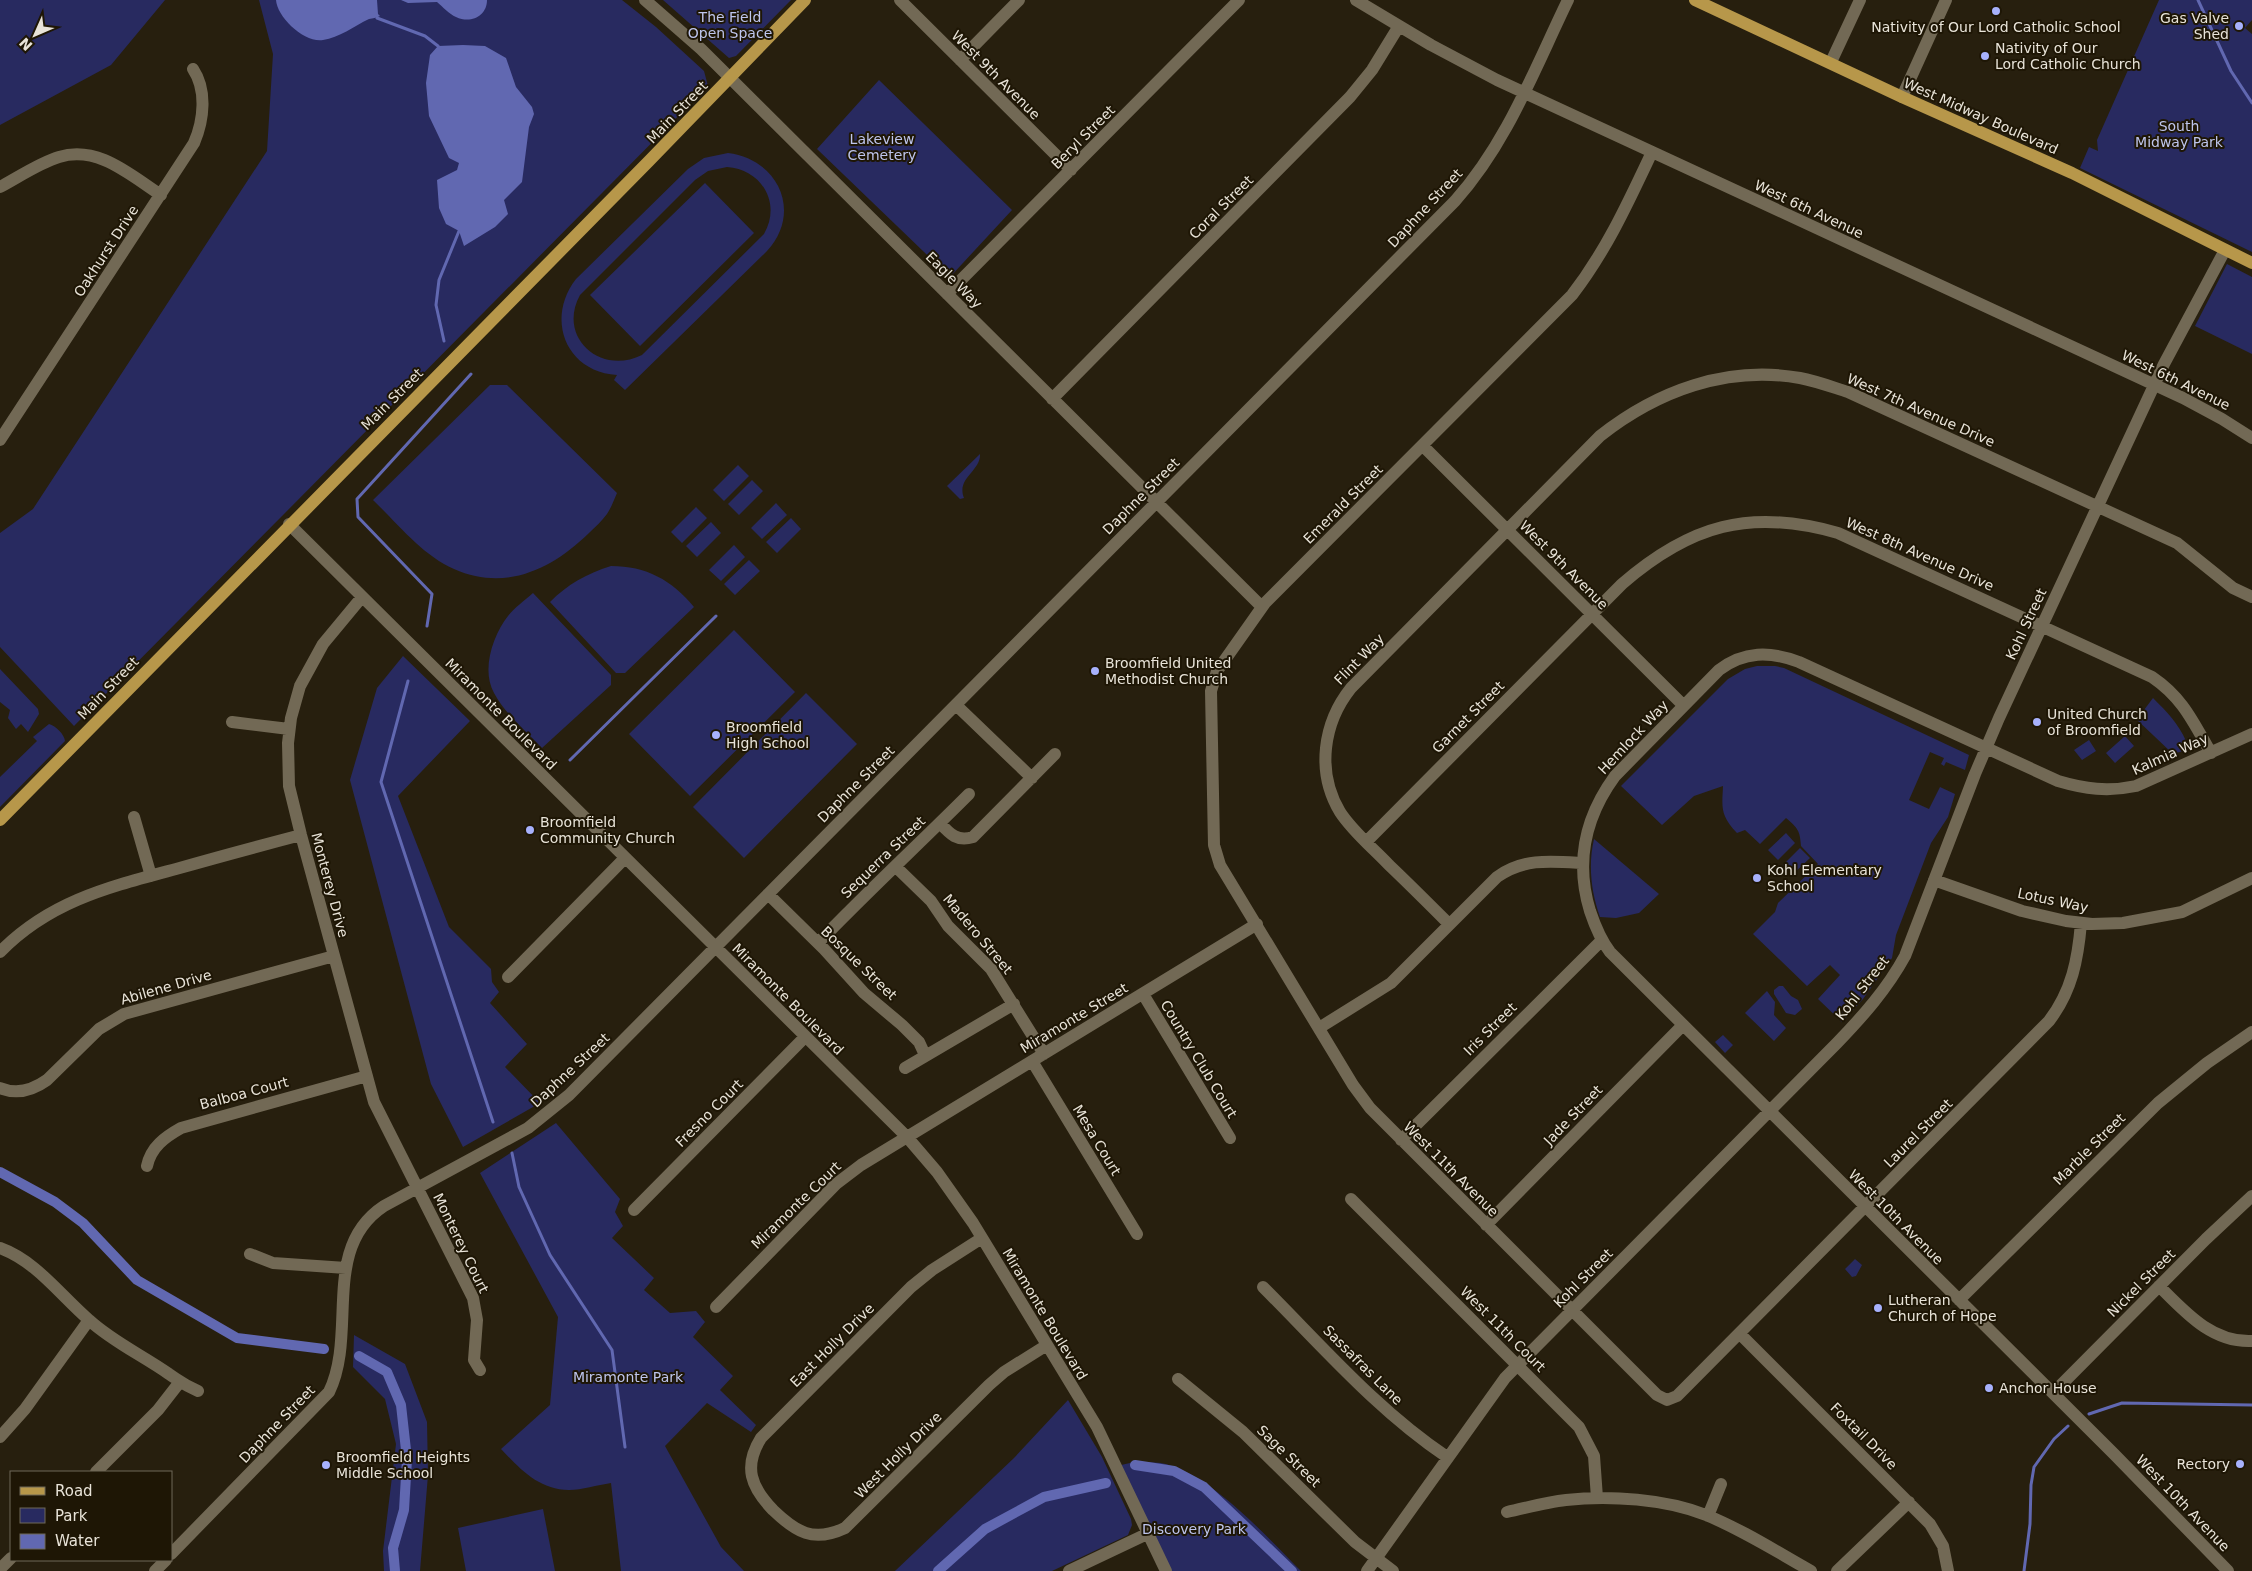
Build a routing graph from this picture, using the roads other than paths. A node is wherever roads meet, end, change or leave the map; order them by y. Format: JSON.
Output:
{"nodes":[{"id":1,"x":645,"y":0,"type":"edge"},
{"id":2,"x":805,"y":0,"type":"edge"},
{"id":3,"x":900,"y":0,"type":"edge"},
{"id":4,"x":1020,"y":0,"type":"edge"},
{"id":5,"x":1239,"y":0,"type":"edge"},
{"id":6,"x":1356,"y":0,"type":"edge"},
{"id":7,"x":1568,"y":0,"type":"edge"},
{"id":8,"x":1695,"y":0,"type":"edge"},
{"id":9,"x":1860,"y":0,"type":"edge"},
{"id":10,"x":1946,"y":0,"type":"edge"},
{"id":11,"x":1399,"y":26,"type":"junction"},
{"id":12,"x":960,"y":60,"type":"junction"},
{"id":13,"x":1830,"y":62,"type":"junction"},
{"id":14,"x":193,"y":69,"type":"dead end"},
{"id":15,"x":730,"y":78,"type":"junction"},
{"id":16,"x":1524,"y":93,"type":"junction"},
{"id":17,"x":1902,"y":97,"type":"junction"},
{"id":18,"x":1652,"y":152,"type":"junction"},
{"id":19,"x":1071,"y":170,"type":"junction"},
{"id":20,"x":0,"y":187,"type":"edge"},
{"id":21,"x":160,"y":195,"type":"junction"},
{"id":22,"x":2226,"y":250,"type":"junction"},
{"id":23,"x":2252,"y":264,"type":"edge"},
{"id":24,"x":947,"y":294,"type":"junction"},
{"id":25,"x":2154,"y":385,"type":"junction"},
{"id":26,"x":1052,"y":398,"type":"junction"},
{"id":27,"x":2252,"y":438,"type":"edge"},
{"id":28,"x":0,"y":440,"type":"edge"},
{"id":29,"x":1423,"y":446,"type":"junction"},
{"id":30,"x":1156,"y":502,"type":"junction"},
{"id":31,"x":2097,"y":506,"type":"junction"},
{"id":32,"x":289,"y":524,"type":"junction"},
{"id":33,"x":1507,"y":530,"type":"junction"},
{"id":34,"x":2252,"y":596,"type":"edge"},
{"id":35,"x":362,"y":597,"type":"junction"},
{"id":36,"x":1262,"y":607,"type":"junction"},
{"id":37,"x":1592,"y":614,"type":"junction"},
{"id":38,"x":2042,"y":626,"type":"junction"},
{"id":39,"x":956,"y":705,"type":"junction"},
{"id":40,"x":1683,"y":705,"type":"junction"},
{"id":41,"x":232,"y":722,"type":"dead end"},
{"id":42,"x":289,"y":729,"type":"junction"},
{"id":43,"x":2252,"y":734,"type":"edge"},
{"id":44,"x":1986,"y":748,"type":"junction"},
{"id":45,"x":2210,"y":753,"type":"junction"},
{"id":46,"x":1055,"y":754,"type":"dead end"},
{"id":47,"x":1032,"y":778,"type":"junction"},
{"id":48,"x":969,"y":794,"type":"dead end"},
{"id":49,"x":134,"y":817,"type":"dead end"},
{"id":50,"x":0,"y":820,"type":"edge"},
{"id":51,"x":940,"y":823,"type":"junction"},
{"id":52,"x":301,"y":835,"type":"junction"},
{"id":53,"x":1366,"y":842,"type":"junction"},
{"id":54,"x":625,"y":858,"type":"junction"},
{"id":55,"x":1582,"y":863,"type":"junction"},
{"id":56,"x":896,"y":867,"type":"junction"},
{"id":57,"x":151,"y":876,"type":"junction"},
{"id":58,"x":2252,"y":878,"type":"edge"},
{"id":59,"x":1934,"y":880,"type":"junction"},
{"id":60,"x":768,"y":894,"type":"junction"},
{"id":61,"x":2081,"y":923,"type":"junction"},
{"id":62,"x":1256,"y":924,"type":"junction"},
{"id":63,"x":1449,"y":924,"type":"junction"},
{"id":64,"x":1601,"y":941,"type":"junction"},
{"id":65,"x":818,"y":943,"type":"junction"},
{"id":66,"x":715,"y":948,"type":"junction"},
{"id":67,"x":0,"y":952,"type":"edge"},
{"id":68,"x":334,"y":956,"type":"junction"},
{"id":69,"x":508,"y":977,"type":"dead end"},
{"id":70,"x":1143,"y":994,"type":"junction"},
{"id":71,"x":1014,"y":1004,"type":"junction"},
{"id":72,"x":1682,"y":1026,"type":"junction"},
{"id":73,"x":1319,"y":1028,"type":"junction"},
{"id":74,"x":2252,"y":1032,"type":"edge"},
{"id":75,"x":805,"y":1037,"type":"junction"},
{"id":76,"x":1044,"y":1054,"type":"junction"},
{"id":77,"x":926,"y":1055,"type":"junction"},
{"id":78,"x":1032,"y":1061,"type":"junction"},
{"id":79,"x":904,"y":1068,"type":"dead end"},
{"id":80,"x":367,"y":1076,"type":"junction"},
{"id":81,"x":0,"y":1088,"type":"edge"},
{"id":82,"x":1769,"y":1112,"type":"junction"},
{"id":83,"x":907,"y":1137,"type":"junction"},
{"id":84,"x":1230,"y":1138,"type":"dead end"},
{"id":85,"x":1401,"y":1140,"type":"junction"},
{"id":86,"x":147,"y":1166,"type":"dead end"},
{"id":87,"x":417,"y":1188,"type":"junction"},
{"id":88,"x":2252,"y":1196,"type":"edge"},
{"id":89,"x":1351,"y":1199,"type":"dead end"},
{"id":90,"x":1866,"y":1207,"type":"junction"},
{"id":91,"x":634,"y":1210,"type":"dead end"},
{"id":92,"x":1486,"y":1225,"type":"junction"},
{"id":93,"x":1137,"y":1234,"type":"dead end"},
{"id":94,"x":982,"y":1238,"type":"junction"},
{"id":95,"x":0,"y":1248,"type":"edge"},
{"id":96,"x":250,"y":1254,"type":"dead end"},
{"id":97,"x":346,"y":1268,"type":"junction"},
{"id":98,"x":2159,"y":1286,"type":"junction"},
{"id":99,"x":1263,"y":1287,"type":"dead end"},
{"id":100,"x":1959,"y":1300,"type":"junction"},
{"id":101,"x":716,"y":1307,"type":"dead end"},
{"id":102,"x":1571,"y":1310,"type":"junction"},
{"id":103,"x":89,"y":1320,"type":"junction"},
{"id":104,"x":1740,"y":1334,"type":"junction"},
{"id":105,"x":2252,"y":1341,"type":"edge"},
{"id":106,"x":1047,"y":1345,"type":"junction"},
{"id":107,"x":1518,"y":1365,"type":"junction"},
{"id":108,"x":480,"y":1370,"type":"dead end"},
{"id":109,"x":1178,"y":1379,"type":"dead end"},
{"id":110,"x":179,"y":1383,"type":"junction"},
{"id":111,"x":198,"y":1391,"type":"dead end"},
{"id":112,"x":2053,"y":1393,"type":"junction"},
{"id":113,"x":1667,"y":1400,"type":"joint"},
{"id":114,"x":0,"y":1437,"type":"edge"},
{"id":115,"x":1447,"y":1457,"type":"junction"},
{"id":116,"x":97,"y":1471,"type":"edge"},
{"id":117,"x":1721,"y":1484,"type":"dead end"},
{"id":118,"x":1597,"y":1498,"type":"junction"},
{"id":119,"x":764,"y":1500,"type":"joint"},
{"id":120,"x":1909,"y":1502,"type":"junction"},
{"id":121,"x":1507,"y":1512,"type":"dead end"},
{"id":122,"x":1708,"y":1516,"type":"junction"},
{"id":123,"x":1149,"y":1533,"type":"junction"},
{"id":124,"x":172,"y":1553,"type":"edge"},
{"id":125,"x":1376,"y":1558,"type":"junction"},
{"id":126,"x":10,"y":1559,"type":"edge"},
{"id":127,"x":165,"y":1561,"type":"edge"},
{"id":128,"x":0,"y":1569,"type":"edge"},
{"id":129,"x":155,"y":1571,"type":"edge"},
{"id":130,"x":1070,"y":1571,"type":"edge"},
{"id":131,"x":1166,"y":1571,"type":"edge"},
{"id":132,"x":1367,"y":1571,"type":"edge"},
{"id":133,"x":1393,"y":1571,"type":"edge"},
{"id":134,"x":1811,"y":1571,"type":"edge"},
{"id":135,"x":1837,"y":1571,"type":"edge"},
{"id":136,"x":1948,"y":1571,"type":"edge"},
{"id":137,"x":2228,"y":1571,"type":"edge"}],
"edges":[{"from":1,"to":15,"type":"street","name":"Eagle Way"},
{"from":2,"to":15,"type":"main road","name":"Main Street"},
{"from":3,"to":12,"type":"street","name":"West 9th Avenue"},
{"from":4,"to":12,"type":"street"},
{"from":5,"to":19,"type":"street","name":"Beryl Street"},
{"from":6,"to":11,"type":"street","name":"West 6th Avenue"},
{"from":7,"to":16,"type":"street","name":"Daphne Street"},
{"from":8,"to":13,"type":"main road","name":"West Midway Boulevard"},
{"from":9,"to":13,"type":"street"},
{"from":10,"to":17,"type":"street"},
{"from":11,"to":16,"type":"street","name":"West 6th Avenue"},
{"from":11,"to":26,"type":"street","name":"Coral Street"},
{"from":12,"to":19,"type":"street","name":"West 9th Avenue"},
{"from":13,"to":17,"type":"main road","name":"West Midway Boulevard"},
{"from":14,"to":21,"type":"street","name":"Oakhurst Drive"},
{"from":15,"to":24,"type":"street","name":"Eagle Way"},
{"from":15,"to":32,"type":"main road","name":"Main Street"},
{"from":16,"to":18,"type":"street","name":"West 6th Avenue"},
{"from":16,"to":30,"type":"street","name":"Daphne Street"},
{"from":17,"to":22,"type":"main road","name":"West Midway Boulevard"},
{"from":18,"to":25,"type":"street","name":"West 6th Avenue"},
{"from":18,"to":29,"type":"street","name":"Emerald Street"},
{"from":19,"to":24,"type":"street","name":"Beryl Street"},
{"from":20,"to":21,"type":"street"},
{"from":21,"to":28,"type":"street","name":"Oakhurst Drive"},
{"from":22,"to":23,"type":"main road","name":"West Midway Boulevard"},
{"from":22,"to":25,"type":"street","name":"Kohl Street"},
{"from":24,"to":26,"type":"street","name":"Eagle Way"},
{"from":25,"to":27,"type":"street","name":"West 6th Avenue"},
{"from":25,"to":31,"type":"street","name":"Kohl Street"},
{"from":26,"to":30,"type":"street","name":"Eagle Way"},
{"from":29,"to":33,"type":"street","name":"West 9th Avenue"},
{"from":29,"to":36,"type":"street","name":"Emerald Street"},
{"from":30,"to":36,"type":"street"},
{"from":30,"to":39,"type":"street","name":"Daphne Street"},
{"from":31,"to":33,"type":"street","name":"West 7th Avenue Drive"},
{"from":31,"to":34,"type":"street","name":"West 7th Avenue Drive"},
{"from":31,"to":38,"type":"street","name":"Kohl Street"},
{"from":32,"to":35,"type":"street","name":"Miramonte Boulevard"},
{"from":32,"to":50,"type":"main road","name":"Main Street"},
{"from":33,"to":37,"type":"street","name":"West 9th Avenue"},
{"from":33,"to":53,"type":"street","name":"Flint Way"},
{"from":35,"to":42,"type":"street","name":"Monterey Drive"},
{"from":35,"to":54,"type":"street","name":"Miramonte Boulevard"},
{"from":36,"to":62,"type":"street","name":"Emerald Street"},
{"from":37,"to":38,"type":"street","name":"West 8th Avenue Drive"},
{"from":37,"to":40,"type":"street","name":"West 9th Avenue"},
{"from":37,"to":53,"type":"street","name":"Garnet Street"},
{"from":38,"to":44,"type":"street","name":"Kohl Street"},
{"from":38,"to":45,"type":"street","name":"West 8th Avenue Drive"},
{"from":39,"to":47,"type":"street"},
{"from":39,"to":60,"type":"street","name":"Daphne Street"},
{"from":40,"to":44,"type":"street","name":"Hemlock Way"},
{"from":40,"to":55,"type":"street","name":"Hemlock Way"},
{"from":41,"to":42,"type":"street"},
{"from":42,"to":52,"type":"street","name":"Monterey Drive"},
{"from":43,"to":45,"type":"street","name":"Kalmia Way"},
{"from":44,"to":45,"type":"street","name":"Kalmia Way"},
{"from":44,"to":59,"type":"street","name":"Kohl Street"},
{"from":46,"to":47,"type":"street"},
{"from":47,"to":51,"type":"street"},
{"from":48,"to":51,"type":"street","name":"Sequerra Street"},
{"from":49,"to":57,"type":"street"},
{"from":51,"to":56,"type":"street","name":"Sequerra Street"},
{"from":52,"to":57,"type":"street"},
{"from":52,"to":68,"type":"street","name":"Monterey Drive"},
{"from":53,"to":63,"type":"street","name":"Flint Way"},
{"from":54,"to":66,"type":"street","name":"Miramonte Boulevard"},
{"from":54,"to":69,"type":"street"},
{"from":55,"to":63,"type":"street"},
{"from":55,"to":64,"type":"street","name":"West 10th Avenue"},
{"from":56,"to":65,"type":"street","name":"Sequerra Street"},
{"from":56,"to":71,"type":"street","name":"Madero Street"},
{"from":57,"to":67,"type":"street"},
{"from":58,"to":61,"type":"street","name":"Lotus Way"},
{"from":59,"to":61,"type":"street","name":"Lotus Way"},
{"from":59,"to":82,"type":"street","name":"Kohl Street"},
{"from":60,"to":65,"type":"street","name":"Bosque Street"},
{"from":60,"to":66,"type":"street","name":"Daphne Street"},
{"from":61,"to":90,"type":"street","name":"Laurel Street"},
{"from":62,"to":70,"type":"street","name":"Miramonte Street"},
{"from":62,"to":73,"type":"street","name":"West 11th Avenue"},
{"from":63,"to":73,"type":"street"},
{"from":64,"to":72,"type":"street","name":"West 10th Avenue"},
{"from":64,"to":85,"type":"street","name":"Iris Street"},
{"from":65,"to":77,"type":"street","name":"Bosque Street"},
{"from":66,"to":75,"type":"street","name":"Miramonte Boulevard"},
{"from":66,"to":87,"type":"street","name":"Daphne Street"},
{"from":68,"to":80,"type":"street","name":"Monterey Drive"},
{"from":68,"to":81,"type":"street","name":"Abilene Drive"},
{"from":70,"to":76,"type":"street","name":"Miramonte Street"},
{"from":70,"to":84,"type":"street","name":"Country Club Court"},
{"from":71,"to":76,"type":"street","name":"Madero Street"},
{"from":71,"to":77,"type":"street"},
{"from":72,"to":82,"type":"street","name":"West 10th Avenue"},
{"from":72,"to":92,"type":"street","name":"Jade Street"},
{"from":73,"to":85,"type":"street","name":"West 11th Avenue"},
{"from":74,"to":100,"type":"street","name":"Marble Street"},
{"from":75,"to":83,"type":"street","name":"Miramonte Boulevard"},
{"from":75,"to":91,"type":"street","name":"Fresno Court"},
{"from":76,"to":78,"type":"street","name":"Miramonte Street"},
{"from":77,"to":79,"type":"street"},
{"from":78,"to":83,"type":"street","name":"Miramonte Street"},
{"from":78,"to":93,"type":"street","name":"Mesa Court"},
{"from":80,"to":86,"type":"street","name":"Balboa Court"},
{"from":80,"to":87,"type":"street","name":"Monterey Drive"},
{"from":82,"to":90,"type":"street","name":"West 10th Avenue"},
{"from":82,"to":102,"type":"street","name":"Kohl Street"},
{"from":83,"to":94,"type":"street","name":"Miramonte Boulevard"},
{"from":83,"to":101,"type":"street","name":"Miramonte Court"},
{"from":85,"to":92,"type":"street","name":"West 11th Avenue"},
{"from":87,"to":97,"type":"street","name":"Daphne Street"},
{"from":87,"to":108,"type":"street","name":"Monterey Court"},
{"from":88,"to":98,"type":"street","name":"Nickel Street"},
{"from":89,"to":107,"type":"street","name":"West 11th Court"},
{"from":90,"to":100,"type":"street","name":"West 10th Avenue"},
{"from":90,"to":104,"type":"street","name":"Laurel Street"},
{"from":92,"to":102,"type":"street","name":"West 11th Avenue"},
{"from":94,"to":106,"type":"street","name":"Miramonte Boulevard"},
{"from":94,"to":119,"type":"street","name":"East Holly Drive"},
{"from":95,"to":103,"type":"street"},
{"from":96,"to":97,"type":"street"},
{"from":97,"to":124,"type":"street","name":"Daphne Street"},
{"from":98,"to":105,"type":"street"},
{"from":98,"to":112,"type":"street","name":"Nickel Street"},
{"from":99,"to":115,"type":"street","name":"Sassafras Lane"},
{"from":100,"to":112,"type":"street","name":"West 10th Avenue"},
{"from":102,"to":107,"type":"street","name":"Kohl Street"},
{"from":102,"to":113,"type":"street","name":"West 11th Avenue"},
{"from":103,"to":110,"type":"street"},
{"from":103,"to":114,"type":"street"},
{"from":104,"to":113,"type":"street","name":"Laurel Street"},
{"from":104,"to":120,"type":"street","name":"Foxtail Drive"},
{"from":106,"to":119,"type":"street","name":"West Holly Drive"},
{"from":106,"to":123,"type":"street","name":"Miramonte Boulevard"},
{"from":107,"to":115,"type":"street","name":"Kohl Street"},
{"from":107,"to":118,"type":"street","name":"West 11th Court"},
{"from":109,"to":125,"type":"street","name":"Sage Street"},
{"from":110,"to":111,"type":"street"},
{"from":110,"to":116,"type":"street"},
{"from":112,"to":137,"type":"street","name":"West 10th Avenue"},
{"from":115,"to":125,"type":"street","name":"Kohl Street"},
{"from":117,"to":122,"type":"street"},
{"from":118,"to":121,"type":"street"},
{"from":118,"to":122,"type":"street"},
{"from":120,"to":135,"type":"street"},
{"from":120,"to":136,"type":"street","name":"Foxtail Drive"},
{"from":122,"to":134,"type":"street"},
{"from":123,"to":130,"type":"street"},
{"from":123,"to":131,"type":"street","name":"Miramonte Boulevard"},
{"from":125,"to":132,"type":"street","name":"Kohl Street"},
{"from":125,"to":133,"type":"street","name":"Sage Street"},
{"from":126,"to":128,"type":"street"},
{"from":127,"to":129,"type":"street"}]}
